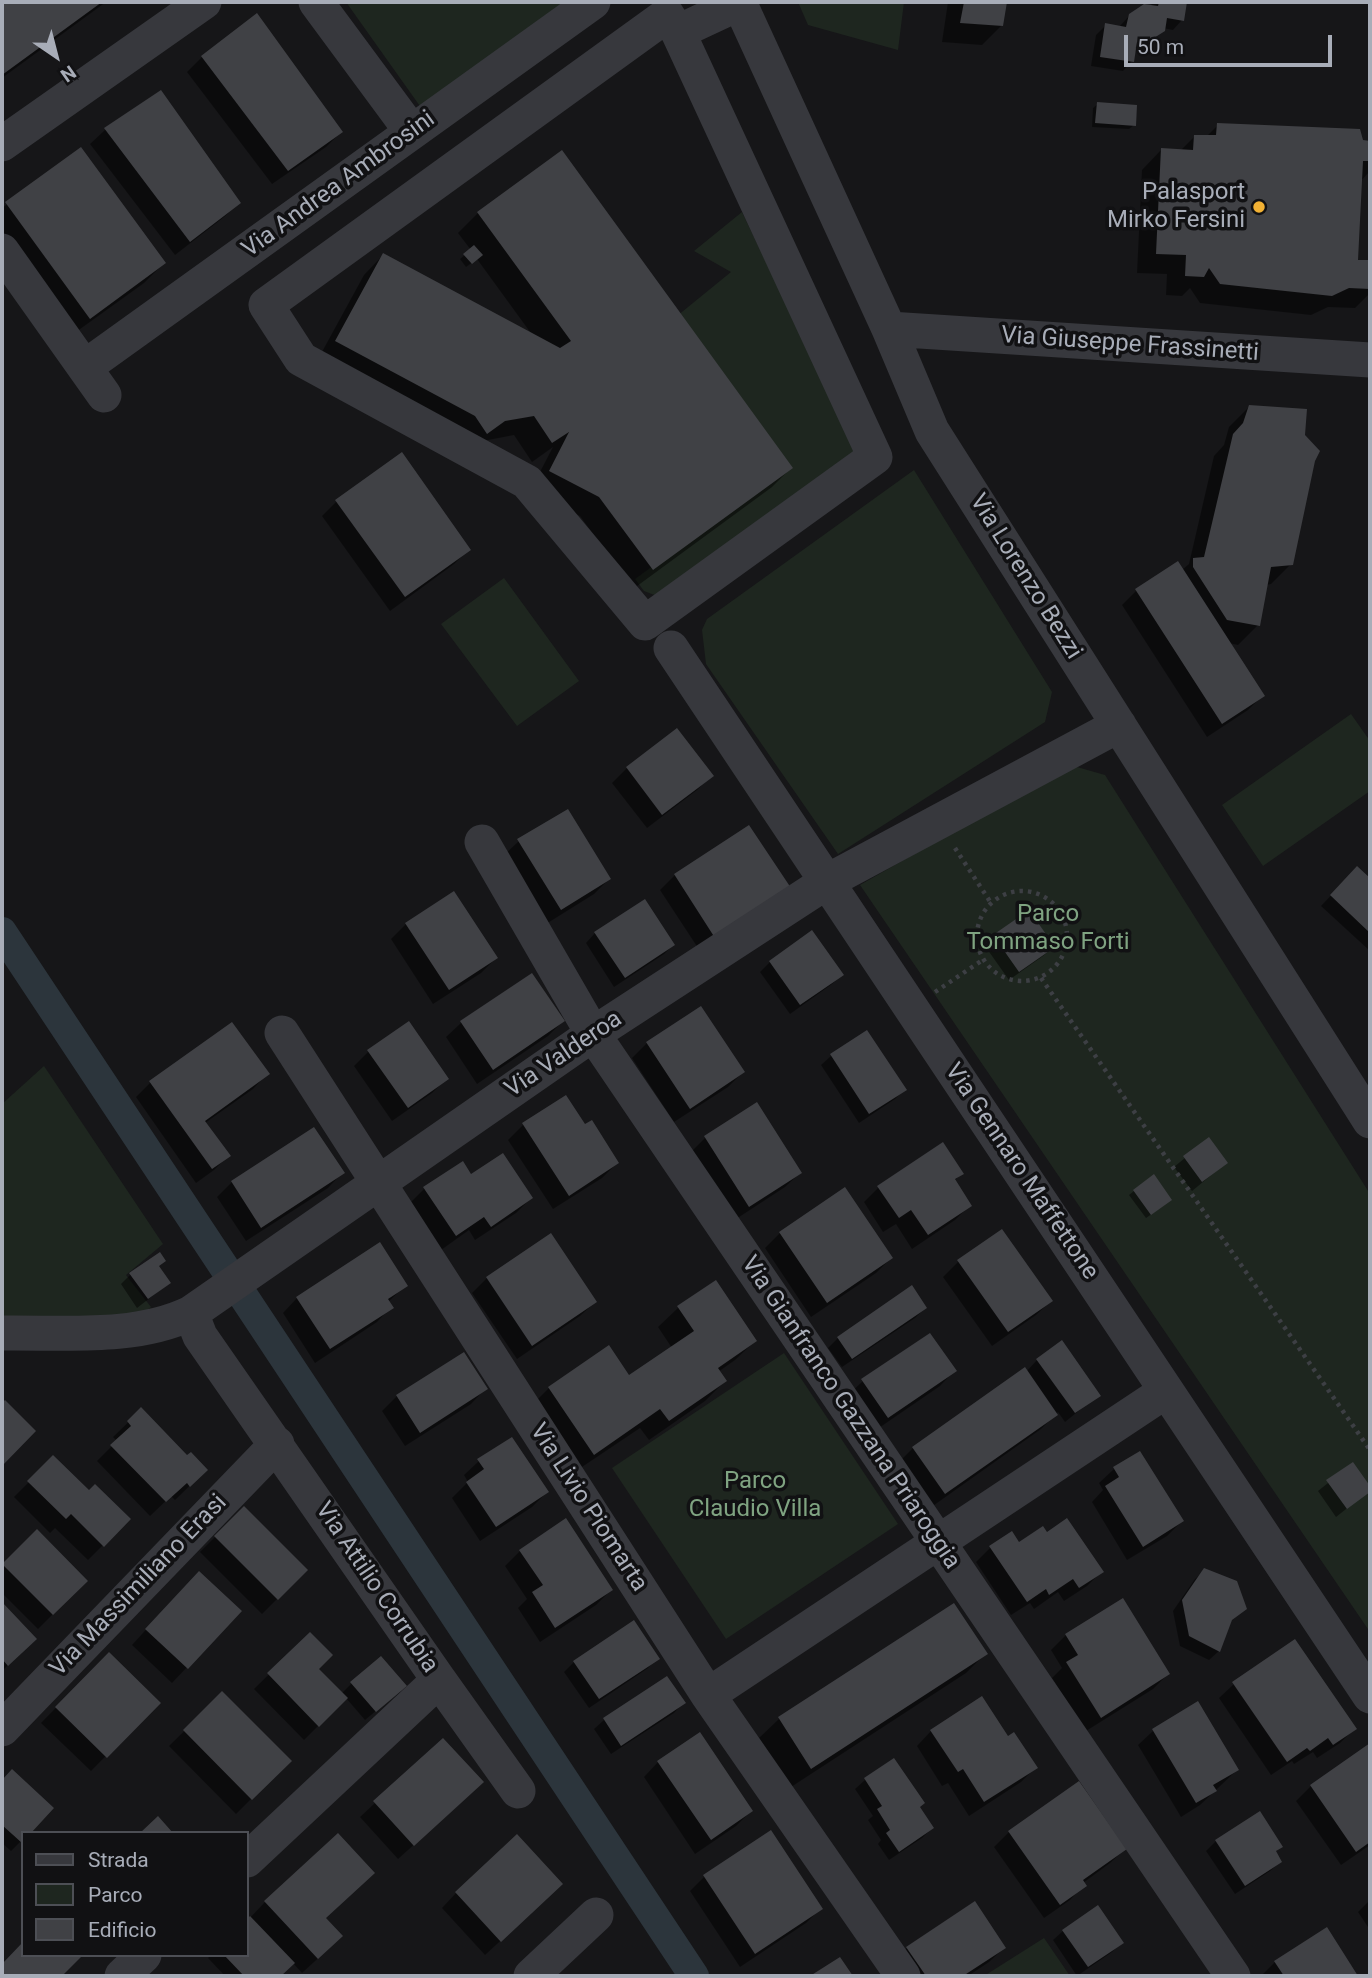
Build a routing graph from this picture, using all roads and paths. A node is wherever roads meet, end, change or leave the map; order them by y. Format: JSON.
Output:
{"nodes":[{"id":1,"x":204,"y":2,"type":"edge"},
{"id":2,"x":316,"y":2,"type":"edge"},
{"id":3,"x":593,"y":2,"type":"edge"},
{"id":4,"x":740,"y":2,"type":"edge"},
{"id":5,"x":678,"y":32,"type":"junction"},
{"id":6,"x":412,"y":132,"type":"junction"},
{"id":7,"x":2,"y":144,"type":"edge"},
{"id":8,"x":2,"y":251,"type":"edge"},
{"id":9,"x":889,"y":329,"type":"junction"},
{"id":10,"x":1370,"y":360,"type":"edge"},
{"id":11,"x":671,"y":648,"type":"dead end"},
{"id":12,"x":1119,"y":725,"type":"junction"},
{"id":13,"x":938,"y":822,"type":"junction"},
{"id":14,"x":482,"y":842,"type":"dead end"},
{"id":15,"x":828,"y":881,"type":"junction"},
{"id":16,"x":991,"y":903,"type":"junction"},
{"id":17,"x":984,"y":959,"type":"junction"},
{"id":18,"x":1041,"y":978,"type":"junction"},
{"id":19,"x":912,"y":1008,"type":"junction"},
{"id":20,"x":282,"y":1033,"type":"dead end"},
{"id":21,"x":593,"y":1034,"type":"junction"},
{"id":22,"x":1370,"y":1121,"type":"edge"},
{"id":23,"x":378,"y":1184,"type":"junction"},
{"id":24,"x":201,"y":1305,"type":"junction"},
{"id":25,"x":2,"y":1333,"type":"edge"},
{"id":26,"x":1166,"y":1391,"type":"junction"},
{"id":27,"x":277,"y":1444,"type":"junction"},
{"id":28,"x":1370,"y":1450,"type":"edge"},
{"id":29,"x":938,"y":1542,"type":"junction"},
{"id":30,"x":439,"y":1680,"type":"junction"},
{"id":31,"x":708,"y":1695,"type":"junction"},
{"id":32,"x":1370,"y":1696,"type":"edge"},
{"id":33,"x":2,"y":1729,"type":"edge"},
{"id":34,"x":518,"y":1791,"type":"dead end"},
{"id":35,"x":248,"y":1859,"type":"edge"},
{"id":36,"x":596,"y":1915,"type":"dead end"},
{"id":37,"x":142,"y":1957,"type":"edge"},
{"id":38,"x":122,"y":1976,"type":"edge"},
{"id":39,"x":531,"y":1976,"type":"edge"},
{"id":40,"x":903,"y":1976,"type":"edge"},
{"id":41,"x":1233,"y":1976,"type":"edge"}],
"edges":[{"from":1,"to":7,"type":"street"},
{"from":2,"to":6,"type":"street"},
{"from":3,"to":6,"type":"street","name":"Via Andrea Ambrosini"},
{"from":4,"to":5,"type":"street"},
{"from":4,"to":9,"type":"street","name":"Via Lorenzo Bezzi"},
{"from":5,"to":5,"type":"street"},
{"from":6,"to":8,"type":"street","name":"Via Andrea Ambrosini"},
{"from":9,"to":10,"type":"street","name":"Via Giuseppe Frassinetti"},
{"from":9,"to":12,"type":"street","name":"Via Lorenzo Bezzi"},
{"from":11,"to":15,"type":"street","name":"Via Gennaro Maffettone"},
{"from":12,"to":13,"type":"street","name":"Via Valderoa"},
{"from":12,"to":22,"type":"street","name":"Via Lorenzo Bezzi"},
{"from":13,"to":15,"type":"street","name":"Via Valderoa"},
{"from":13,"to":16,"type":"path"},
{"from":14,"to":21,"type":"street","name":"Via Gianfranco Gazzana Priaroggia"},
{"from":15,"to":19,"type":"street","name":"Via Gennaro Maffettone"},
{"from":15,"to":21,"type":"street","name":"Via Valderoa"},
{"from":16,"to":17,"type":"path"},
{"from":16,"to":18,"type":"path"},
{"from":17,"to":18,"type":"path"},
{"from":17,"to":19,"type":"path"},
{"from":18,"to":28,"type":"path"},
{"from":19,"to":26,"type":"street","name":"Via Gennaro Maffettone"},
{"from":20,"to":23,"type":"street","name":"Via Livio Piomarta"},
{"from":21,"to":23,"type":"street","name":"Via Valderoa"},
{"from":21,"to":29,"type":"street","name":"Via Gianfranco Gazzana Priaroggia"},
{"from":23,"to":24,"type":"street","name":"Via Valderoa"},
{"from":23,"to":31,"type":"street","name":"Via Livio Piomarta"},
{"from":24,"to":25,"type":"street","name":"Via Valderoa"},
{"from":24,"to":27,"type":"street","name":"Via Attilio Corrubia"},
{"from":26,"to":29,"type":"street"},
{"from":26,"to":32,"type":"street","name":"Via Gennaro Maffettone"},
{"from":27,"to":30,"type":"street","name":"Via Attilio Corrubia"},
{"from":27,"to":33,"type":"street","name":"Via Massimiliano Erasi"},
{"from":29,"to":31,"type":"street"},
{"from":29,"to":41,"type":"street","name":"Via Gianfranco Gazzana Priaroggia"},
{"from":30,"to":34,"type":"street"},
{"from":30,"to":35,"type":"street","name":"Via Attilio Corrubia"},
{"from":31,"to":40,"type":"street","name":"Via Livio Piomarta"},
{"from":36,"to":39,"type":"street"},
{"from":37,"to":38,"type":"street"}]}
